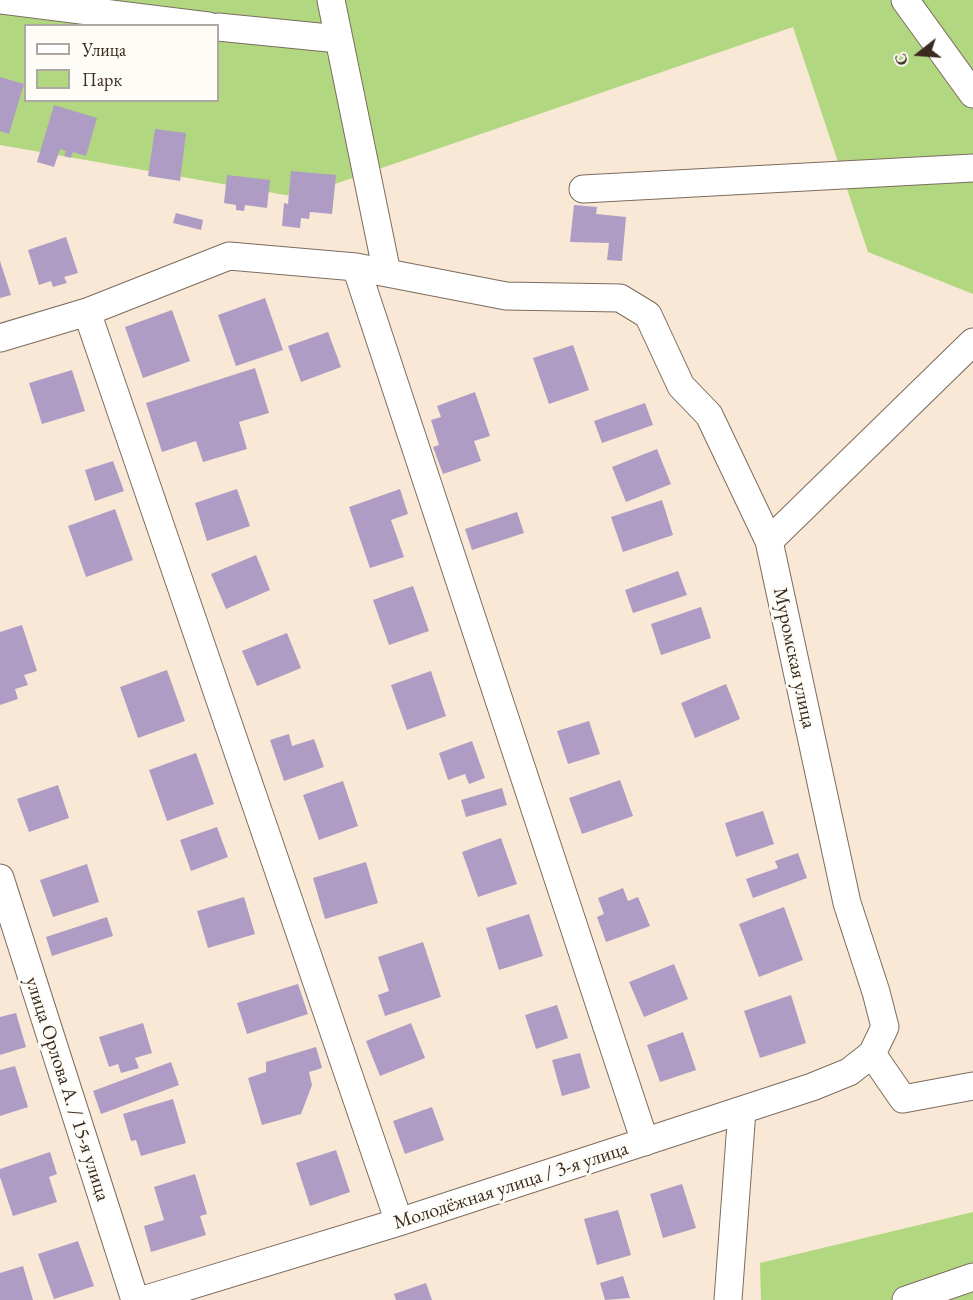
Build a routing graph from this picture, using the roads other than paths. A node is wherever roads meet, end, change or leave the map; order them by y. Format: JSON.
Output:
{"nodes":[{"id":1,"x":0,"y":0,"type":"edge"},
{"id":2,"x":331,"y":0,"type":"edge"},
{"id":3,"x":905,"y":0,"type":"edge"},
{"id":4,"x":192,"y":24,"type":"edge"},
{"id":5,"x":219,"y":27,"type":"edge"},
{"id":6,"x":339,"y":39,"type":"junction"},
{"id":7,"x":973,"y":94,"type":"edge"},
{"id":8,"x":973,"y":168,"type":"edge"},
{"id":9,"x":583,"y":189,"type":"dead end"},
{"id":10,"x":356,"y":267,"type":"junction"},
{"id":11,"x":387,"y":273,"type":"junction"},
{"id":12,"x":87,"y":312,"type":"junction"},
{"id":13,"x":0,"y":338,"type":"edge"},
{"id":14,"x":973,"y":342,"type":"edge"},
{"id":15,"x":769,"y":541,"type":"junction"},
{"id":16,"x":0,"y":878,"type":"edge"},
{"id":17,"x":872,"y":1054,"type":"junction"},
{"id":18,"x":973,"y":1086,"type":"edge"},
{"id":19,"x":742,"y":1110,"type":"junction"},
{"id":20,"x":645,"y":1142,"type":"junction"},
{"id":21,"x":399,"y":1222,"type":"junction"},
{"id":22,"x":973,"y":1277,"type":"edge"},
{"id":23,"x":135,"y":1300,"type":"edge"},
{"id":24,"x":143,"y":1300,"type":"edge"},
{"id":25,"x":728,"y":1300,"type":"edge"},
{"id":26,"x":906,"y":1300,"type":"edge"}],
"edges":[{"from":1,"to":4,"type":"street"},
{"from":2,"to":6,"type":"street"},
{"from":3,"to":7,"type":"street"},
{"from":5,"to":6,"type":"street"},
{"from":6,"to":11,"type":"street"},
{"from":8,"to":9,"type":"street"},
{"from":10,"to":11,"type":"street"},
{"from":10,"to":12,"type":"street"},
{"from":10,"to":20,"type":"street"},
{"from":11,"to":15,"type":"street","name":"Муромская улица"},
{"from":12,"to":13,"type":"street"},
{"from":12,"to":21,"type":"street"},
{"from":14,"to":15,"type":"street"},
{"from":15,"to":17,"type":"street","name":"Муромская улица"},
{"from":16,"to":23,"type":"street","name":"улица Орлова А. / 15-я улица"},
{"from":17,"to":18,"type":"street"},
{"from":17,"to":19,"type":"street","name":"Молодёжная улица / 3-я улица"},
{"from":19,"to":20,"type":"street","name":"Молодёжная улица / 3-я улица"},
{"from":19,"to":25,"type":"street"},
{"from":20,"to":21,"type":"street","name":"Молодёжная улица / 3-я улица"},
{"from":21,"to":24,"type":"street","name":"Молодёжная улица / 3-я улица"},
{"from":22,"to":26,"type":"street"}]}
